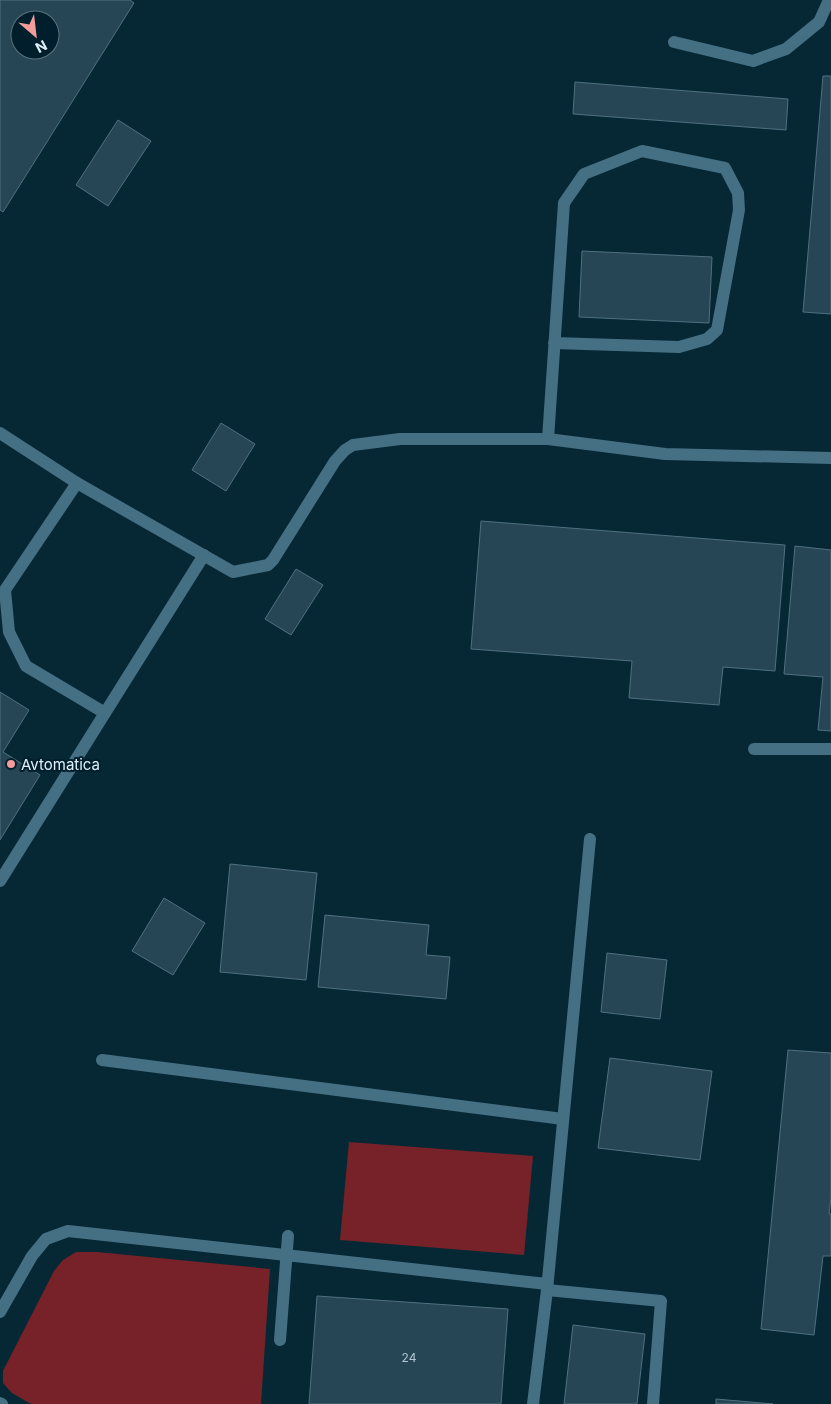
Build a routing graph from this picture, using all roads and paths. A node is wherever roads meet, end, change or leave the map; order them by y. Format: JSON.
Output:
{"nodes":[{"id":1,"x":829,"y":0,"type":"edge"},
{"id":2,"x":674,"y":42,"type":"dead end"},
{"id":3,"x":554,"y":343,"type":"junction"},
{"id":4,"x":0,"y":433,"type":"edge"},
{"id":5,"x":548,"y":439,"type":"junction"},
{"id":6,"x":831,"y":458,"type":"edge"},
{"id":7,"x":77,"y":483,"type":"junction"},
{"id":8,"x":204,"y":556,"type":"junction"},
{"id":9,"x":106,"y":713,"type":"junction"},
{"id":10,"x":754,"y":748,"type":"dead end"},
{"id":11,"x":831,"y":749,"type":"edge"},
{"id":12,"x":590,"y":840,"type":"dead end"},
{"id":13,"x":0,"y":881,"type":"edge"},
{"id":14,"x":102,"y":1060,"type":"dead end"},
{"id":15,"x":563,"y":1119,"type":"junction"},
{"id":16,"x":288,"y":1236,"type":"dead end"},
{"id":17,"x":286,"y":1255,"type":"junction"},
{"id":18,"x":547,"y":1287,"type":"junction"},
{"id":19,"x":0,"y":1312,"type":"edge"},
{"id":20,"x":280,"y":1340,"type":"dead end"},
{"id":21,"x":533,"y":1404,"type":"edge"},
{"id":22,"x":654,"y":1404,"type":"edge"}],
"edges":[{"from":1,"to":2,"type":"lane"},
{"from":3,"to":3,"type":"lane"},
{"from":3,"to":5,"type":"lane"},
{"from":4,"to":7,"type":"lane"},
{"from":5,"to":6,"type":"lane"},
{"from":5,"to":8,"type":"lane"},
{"from":7,"to":8,"type":"lane"},
{"from":7,"to":9,"type":"lane"},
{"from":8,"to":9,"type":"lane"},
{"from":9,"to":13,"type":"lane"},
{"from":10,"to":11,"type":"lane"},
{"from":12,"to":15,"type":"lane"},
{"from":14,"to":15,"type":"lane"},
{"from":15,"to":18,"type":"lane"},
{"from":16,"to":17,"type":"lane"},
{"from":17,"to":18,"type":"lane"},
{"from":17,"to":19,"type":"lane"},
{"from":17,"to":20,"type":"lane"},
{"from":18,"to":21,"type":"lane"},
{"from":18,"to":22,"type":"lane"}]}
